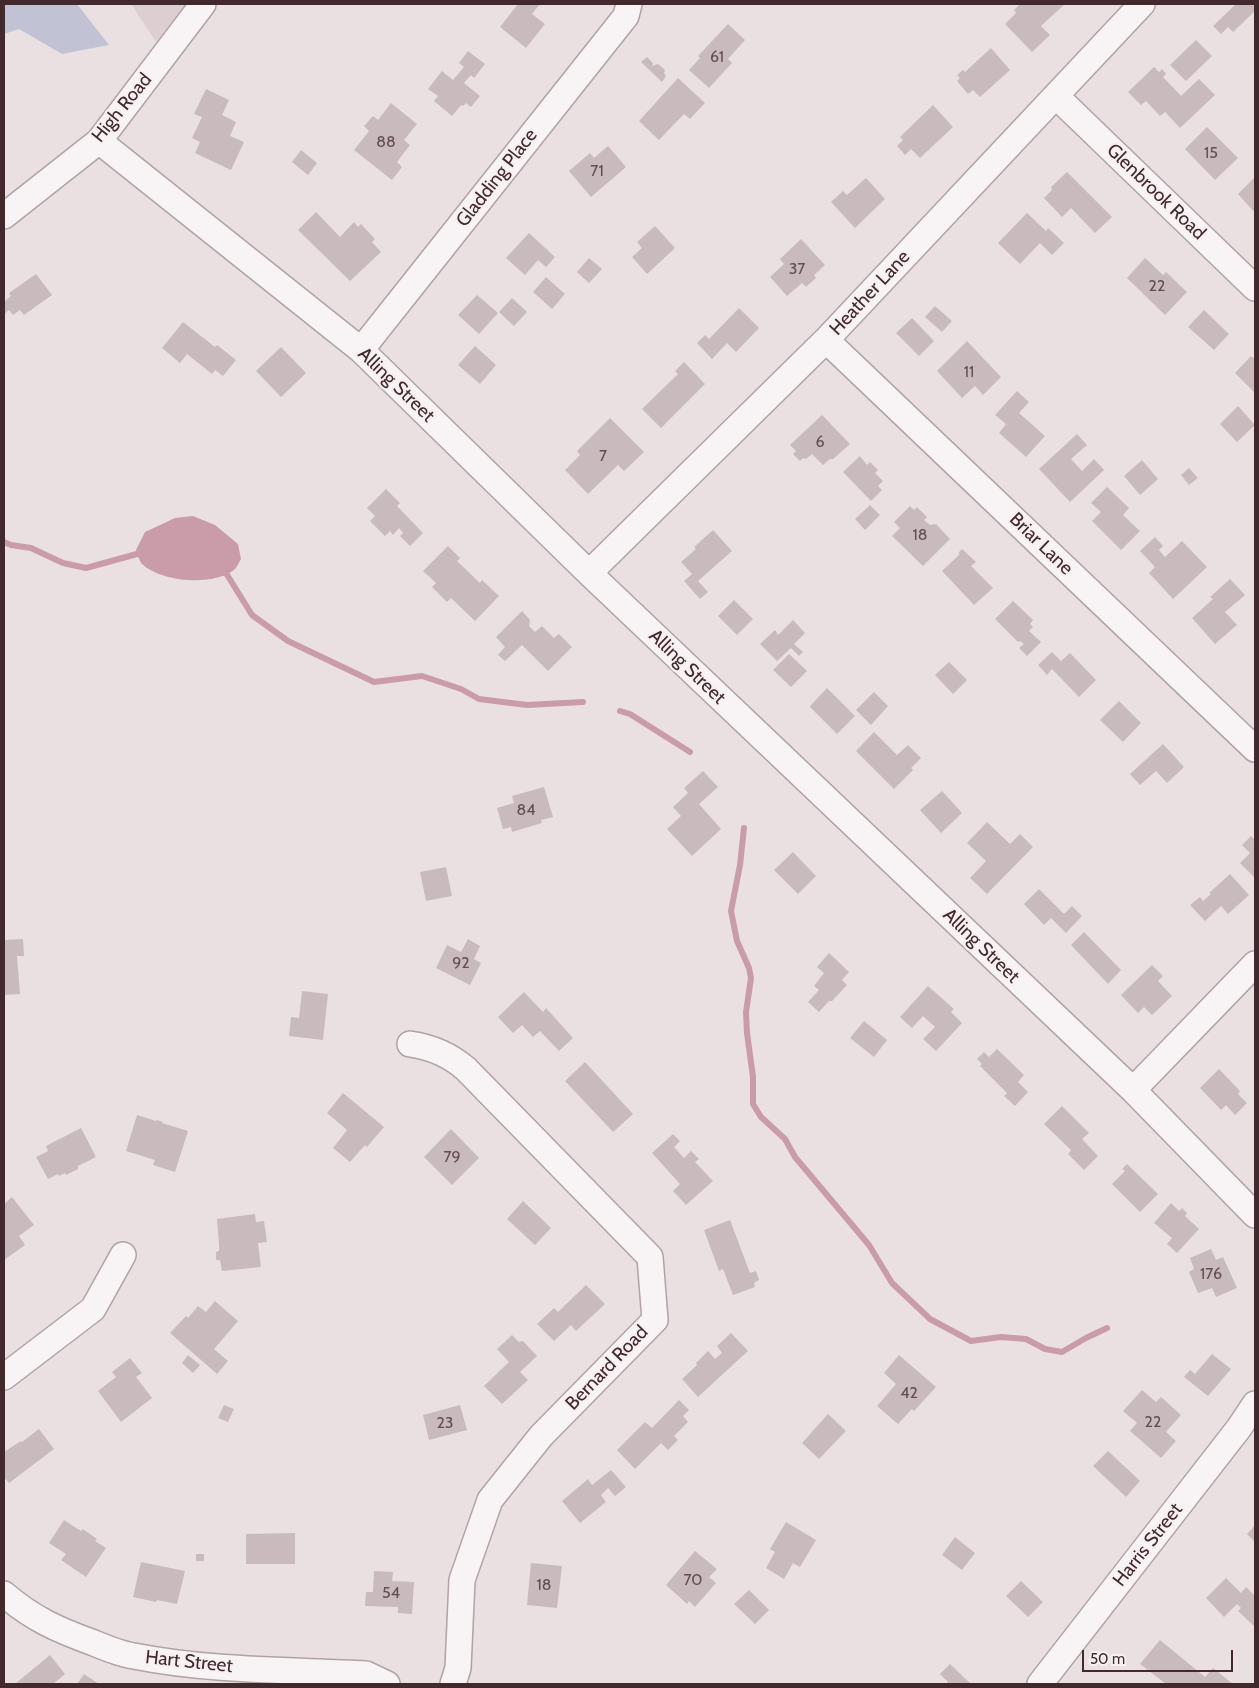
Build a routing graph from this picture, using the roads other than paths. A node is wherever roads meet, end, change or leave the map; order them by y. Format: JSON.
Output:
{"nodes":[{"id":1,"x":203,"y":4,"type":"edge"},
{"id":2,"x":629,"y":4,"type":"edge"},
{"id":3,"x":1138,"y":5,"type":"edge"},
{"id":4,"x":1056,"y":96,"type":"junction"},
{"id":5,"x":99,"y":141,"type":"junction"},
{"id":6,"x":4,"y":216,"type":"edge"},
{"id":7,"x":1255,"y":288,"type":"edge"},
{"id":8,"x":826,"y":340,"type":"junction"},
{"id":9,"x":361,"y":350,"type":"junction"},
{"id":10,"x":589,"y":573,"type":"junction"},
{"id":11,"x":1255,"y":749,"type":"edge"},
{"id":12,"x":1255,"y":964,"type":"edge"},
{"id":13,"x":410,"y":1044,"type":"dead end"},
{"id":14,"x":1133,"y":1090,"type":"junction"},
{"id":15,"x":1255,"y":1215,"type":"edge"},
{"id":16,"x":123,"y":1255,"type":"dead end"},
{"id":17,"x":4,"y":1376,"type":"edge"},
{"id":18,"x":1255,"y":1404,"type":"edge"},
{"id":19,"x":4,"y":1594,"type":"edge"},
{"id":20,"x":387,"y":1684,"type":"edge"},
{"id":21,"x":453,"y":1684,"type":"edge"},
{"id":22,"x":1040,"y":1684,"type":"edge"}],
"edges":[{"from":1,"to":5,"type":"street","name":"High Road"},
{"from":2,"to":9,"type":"street","name":"Gladding Place"},
{"from":3,"to":4,"type":"street","name":"Heather Lane"},
{"from":4,"to":7,"type":"street","name":"Glenbrook Road"},
{"from":4,"to":8,"type":"street","name":"Heather Lane"},
{"from":5,"to":6,"type":"street","name":"High Road"},
{"from":5,"to":9,"type":"street","name":"Alling Street"},
{"from":8,"to":10,"type":"street","name":"Heather Lane"},
{"from":8,"to":11,"type":"street","name":"Briar Lane"},
{"from":9,"to":10,"type":"street","name":"Alling Street"},
{"from":10,"to":14,"type":"street","name":"Alling Street"},
{"from":12,"to":14,"type":"street"},
{"from":13,"to":21,"type":"street","name":"Bernard Road"},
{"from":14,"to":15,"type":"street","name":"Alling Street"},
{"from":16,"to":17,"type":"street"},
{"from":18,"to":22,"type":"street","name":"Harris Street"},
{"from":19,"to":20,"type":"street","name":"Hart Street"}]}
